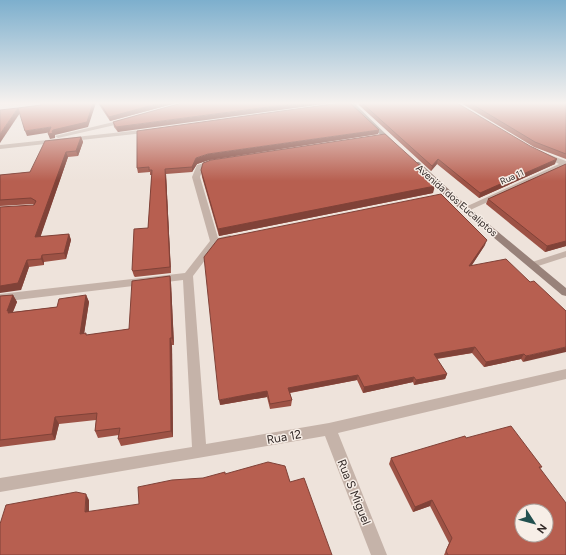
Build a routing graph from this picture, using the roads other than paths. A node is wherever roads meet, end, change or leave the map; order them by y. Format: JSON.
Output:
{"nodes":[{"id":1,"x":99,"y":128,"type":"edge"},
{"id":2,"x":94,"y":129,"type":"edge"},
{"id":3,"x":373,"y":129,"type":"edge"},
{"id":4,"x":157,"y":130,"type":"edge"},
{"id":5,"x":103,"y":137,"type":"junction"},
{"id":6,"x":0,"y":147,"type":"edge"},
{"id":7,"x":397,"y":147,"type":"edge"},
{"id":8,"x":538,"y":152,"type":"edge"},
{"id":9,"x":408,"y":157,"type":"edge"},
{"id":10,"x":225,"y":161,"type":"edge"},
{"id":11,"x":566,"y":164,"type":"edge"},
{"id":12,"x":449,"y":193,"type":"junction"},
{"id":13,"x":433,"y":196,"type":"edge"},
{"id":14,"x":465,"y":209,"type":"junction"},
{"id":15,"x":239,"y":236,"type":"edge"},
{"id":16,"x":215,"y":241,"type":"junction"},
{"id":17,"x":566,"y":254,"type":"edge"},
{"id":18,"x":532,"y":265,"type":"junction"},
{"id":19,"x":188,"y":276,"type":"junction"},
{"id":20,"x":566,"y":293,"type":"edge"},
{"id":21,"x":0,"y":298,"type":"edge"},
{"id":22,"x":566,"y":374,"type":"edge"},
{"id":23,"x":329,"y":429,"type":"junction"},
{"id":24,"x":199,"y":452,"type":"junction"},
{"id":25,"x":0,"y":485,"type":"edge"},
{"id":26,"x":379,"y":555,"type":"edge"}],
"edges":[{"from":1,"to":5,"type":"street"},
{"from":2,"to":6,"type":"street"},
{"from":3,"to":7,"type":"street"},
{"from":4,"to":5,"type":"street"},
{"from":5,"to":6,"type":"street"},
{"from":8,"to":11,"type":"street"},
{"from":9,"to":12,"type":"street","name":"Avenida dos Eucaliptos"},
{"from":10,"to":16,"type":"street"},
{"from":11,"to":14,"type":"street","name":"Rua 11"},
{"from":12,"to":13,"type":"street"},
{"from":12,"to":14,"type":"street","name":"Avenida dos Eucaliptos"},
{"from":14,"to":18,"type":"street","name":"Avenida dos Eucaliptos"},
{"from":15,"to":16,"type":"street"},
{"from":16,"to":19,"type":"street"},
{"from":17,"to":18,"type":"street"},
{"from":18,"to":20,"type":"street","name":"Avenida dos Eucaliptos"},
{"from":19,"to":21,"type":"street"},
{"from":19,"to":24,"type":"street"},
{"from":22,"to":23,"type":"street","name":"Rua 12"},
{"from":23,"to":24,"type":"street","name":"Rua 12"},
{"from":23,"to":26,"type":"street","name":"Rua S Miguel"},
{"from":24,"to":25,"type":"street","name":"Rua 12"}]}
